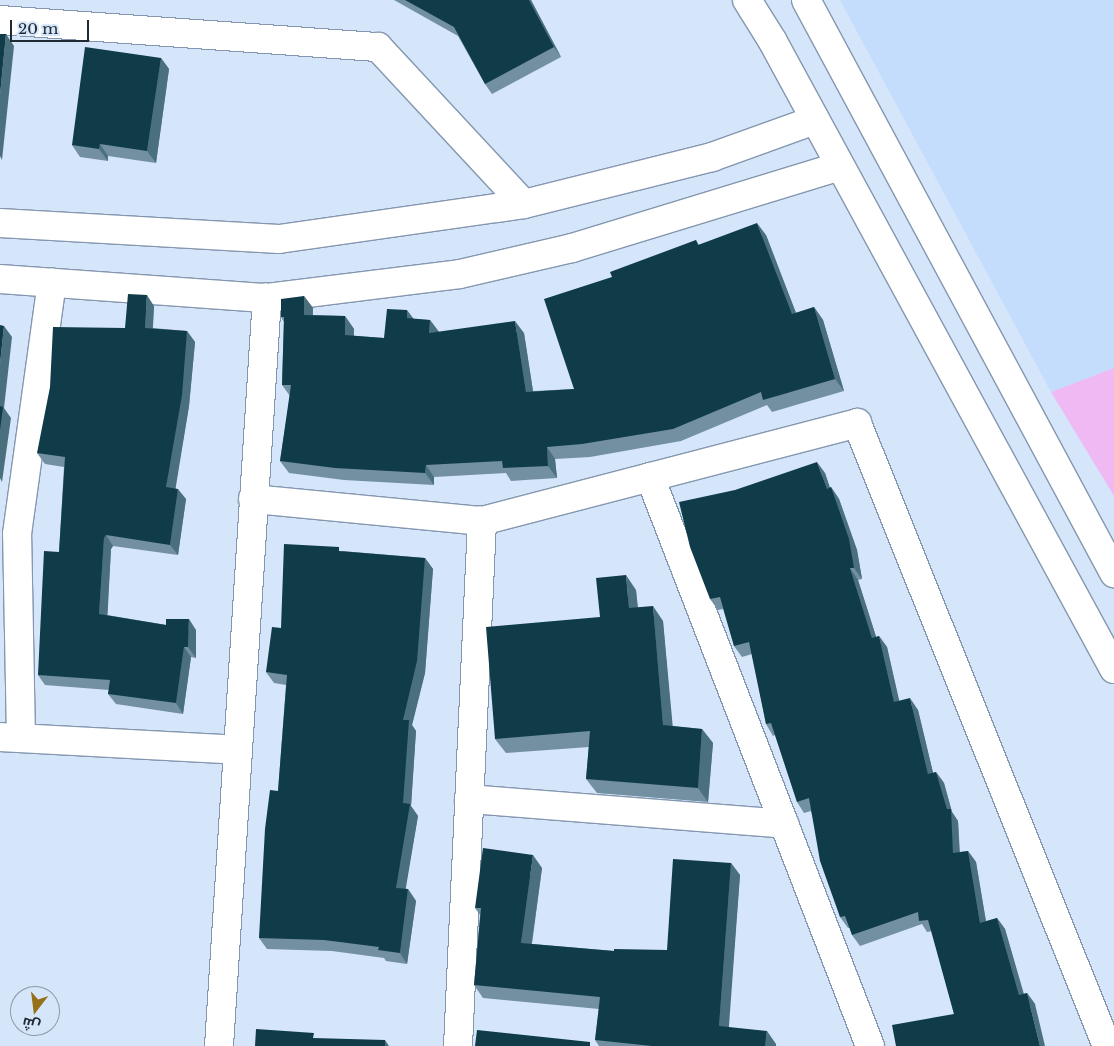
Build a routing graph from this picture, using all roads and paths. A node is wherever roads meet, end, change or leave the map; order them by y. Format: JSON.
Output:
{"nodes":[{"id":1,"x":747,"y":0,"type":"edge"},
{"id":2,"x":806,"y":0,"type":"edge"},
{"id":3,"x":0,"y":20,"type":"edge"},
{"id":4,"x":815,"y":120,"type":"junction"},
{"id":5,"x":840,"y":166,"type":"junction"},
{"id":6,"x":524,"y":204,"type":"junction"},
{"id":7,"x":0,"y":223,"type":"edge"},
{"id":8,"x":0,"y":280,"type":"edge"},
{"id":9,"x":52,"y":282,"type":"junction"},
{"id":10,"x":267,"y":298,"type":"junction"},
{"id":11,"x":650,"y":477,"type":"junction"},
{"id":12,"x":253,"y":499,"type":"junction"},
{"id":13,"x":482,"y":521,"type":"junction"},
{"id":14,"x":9,"y":533,"type":"edge"},
{"id":15,"x":1114,"y":573,"type":"edge"},
{"id":16,"x":1114,"y":668,"type":"edge"},
{"id":17,"x":11,"y":738,"type":"edge"},
{"id":18,"x":238,"y":750,"type":"junction"},
{"id":19,"x":469,"y":800,"type":"junction"},
{"id":20,"x":784,"y":824,"type":"junction"},
{"id":21,"x":219,"y":1046,"type":"edge"},
{"id":22,"x":458,"y":1046,"type":"edge"},
{"id":23,"x":870,"y":1046,"type":"edge"},
{"id":24,"x":1107,"y":1046,"type":"edge"}],
"edges":[{"from":1,"to":4,"type":"street"},
{"from":2,"to":15,"type":"street"},
{"from":3,"to":6,"type":"street"},
{"from":4,"to":5,"type":"street"},
{"from":4,"to":6,"type":"street"},
{"from":5,"to":10,"type":"street"},
{"from":5,"to":16,"type":"street"},
{"from":6,"to":7,"type":"street"},
{"from":8,"to":9,"type":"street"},
{"from":9,"to":10,"type":"street"},
{"from":9,"to":14,"type":"street"},
{"from":10,"to":12,"type":"street"},
{"from":11,"to":13,"type":"street"},
{"from":11,"to":20,"type":"street"},
{"from":11,"to":24,"type":"street"},
{"from":12,"to":13,"type":"street"},
{"from":12,"to":18,"type":"street"},
{"from":13,"to":19,"type":"street"},
{"from":14,"to":17,"type":"street"},
{"from":17,"to":18,"type":"street"},
{"from":18,"to":21,"type":"street"},
{"from":19,"to":20,"type":"street"},
{"from":19,"to":22,"type":"street"},
{"from":20,"to":23,"type":"street"}]}
